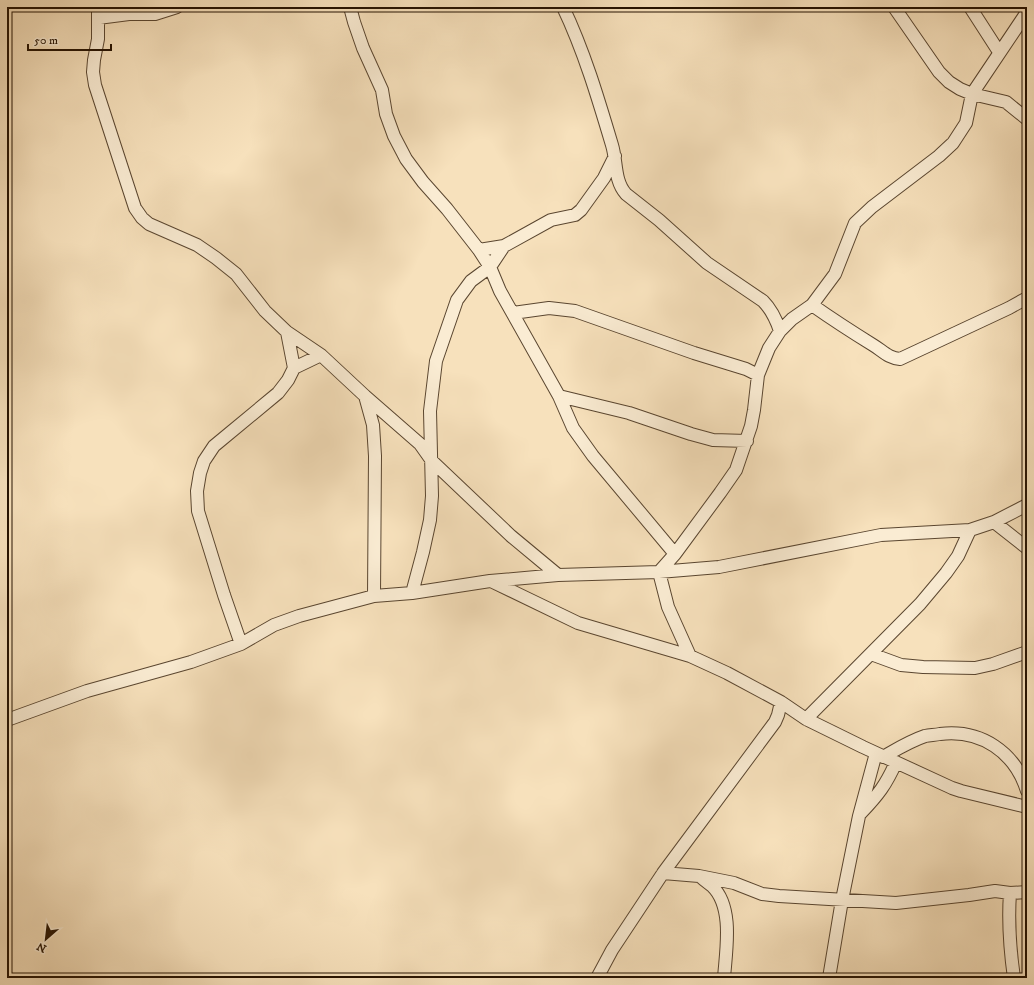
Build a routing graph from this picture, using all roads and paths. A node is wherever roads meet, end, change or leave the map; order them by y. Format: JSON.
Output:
{"nodes":[{"id":1,"x":177,"y":7,"type":"edge"},
{"id":2,"x":350,"y":7,"type":"edge"},
{"id":3,"x":563,"y":7,"type":"edge"},
{"id":4,"x":894,"y":7,"type":"edge"},
{"id":5,"x":970,"y":7,"type":"edge"},
{"id":6,"x":128,"y":11,"type":"edge"},
{"id":7,"x":1027,"y":12,"type":"edge"},
{"id":8,"x":98,"y":13,"type":"edge"},
{"id":9,"x":999,"y":52,"type":"junction"},
{"id":10,"x":972,"y":94,"type":"junction"},
{"id":11,"x":1027,"y":119,"type":"edge"},
{"id":12,"x":615,"y":156,"type":"junction"},
{"id":13,"x":504,"y":246,"type":"junction"},
{"id":14,"x":479,"y":250,"type":"junction"},
{"id":15,"x":490,"y":268,"type":"junction"},
{"id":16,"x":1027,"y":298,"type":"edge"},
{"id":17,"x":812,"y":304,"type":"junction"},
{"id":18,"x":513,"y":313,"type":"junction"},
{"id":19,"x":780,"y":331,"type":"junction"},
{"id":20,"x":287,"y":332,"type":"junction"},
{"id":21,"x":321,"y":355,"type":"junction"},
{"id":22,"x":294,"y":368,"type":"junction"},
{"id":23,"x":758,"y":375,"type":"junction"},
{"id":24,"x":365,"y":396,"type":"junction"},
{"id":25,"x":559,"y":396,"type":"junction"},
{"id":26,"x":747,"y":441,"type":"junction"},
{"id":27,"x":432,"y":461,"type":"junction"},
{"id":28,"x":1027,"y":505,"type":"edge"},
{"id":29,"x":994,"y":522,"type":"junction"},
{"id":30,"x":970,"y":530,"type":"junction"},
{"id":31,"x":1027,"y":548,"type":"edge"},
{"id":32,"x":675,"y":554,"type":"junction"},
{"id":33,"x":659,"y":572,"type":"junction"},
{"id":34,"x":558,"y":575,"type":"junction"},
{"id":35,"x":490,"y":581,"type":"junction"},
{"id":36,"x":412,"y":593,"type":"junction"},
{"id":37,"x":374,"y":596,"type":"junction"},
{"id":38,"x":241,"y":644,"type":"junction"},
{"id":39,"x":1027,"y":652,"type":"edge"},
{"id":40,"x":871,"y":654,"type":"junction"},
{"id":41,"x":690,"y":656,"type":"junction"},
{"id":42,"x":781,"y":702,"type":"junction"},
{"id":43,"x":806,"y":719,"type":"junction"},
{"id":44,"x":7,"y":720,"type":"edge"},
{"id":45,"x":880,"y":755,"type":"junction"},
{"id":46,"x":896,"y":762,"type":"junction"},
{"id":47,"x":1027,"y":791,"type":"edge"},
{"id":48,"x":1027,"y":807,"type":"edge"},
{"id":49,"x":859,"y":816,"type":"junction"},
{"id":50,"x":663,"y":873,"type":"junction"},
{"id":51,"x":700,"y":876,"type":"junction"},
{"id":52,"x":1027,"y":892,"type":"edge"},
{"id":53,"x":1010,"y":893,"type":"junction"},
{"id":54,"x":842,"y":900,"type":"junction"},
{"id":55,"x":597,"y":978,"type":"edge"},
{"id":56,"x":724,"y":978,"type":"edge"},
{"id":57,"x":829,"y":978,"type":"edge"},
{"id":58,"x":1014,"y":978,"type":"edge"}],
"edges":[{"from":1,"to":6,"type":"street"},
{"from":2,"to":14,"type":"street"},
{"from":3,"to":12,"type":"street"},
{"from":4,"to":10,"type":"street"},
{"from":5,"to":9,"type":"street"},
{"from":6,"to":8,"type":"street"},
{"from":7,"to":9,"type":"street"},
{"from":8,"to":20,"type":"street"},
{"from":9,"to":10,"type":"street"},
{"from":10,"to":11,"type":"street"},
{"from":10,"to":17,"type":"street"},
{"from":12,"to":13,"type":"street"},
{"from":12,"to":19,"type":"street"},
{"from":13,"to":14,"type":"street"},
{"from":13,"to":15,"type":"street"},
{"from":14,"to":15,"type":"street"},
{"from":15,"to":18,"type":"street"},
{"from":15,"to":27,"type":"street"},
{"from":16,"to":17,"type":"street"},
{"from":17,"to":19,"type":"street"},
{"from":18,"to":23,"type":"street"},
{"from":18,"to":25,"type":"street"},
{"from":19,"to":23,"type":"street"},
{"from":20,"to":21,"type":"street"},
{"from":20,"to":22,"type":"street"},
{"from":21,"to":22,"type":"street"},
{"from":21,"to":24,"type":"street"},
{"from":22,"to":38,"type":"street"},
{"from":23,"to":26,"type":"street"},
{"from":24,"to":27,"type":"street"},
{"from":24,"to":37,"type":"street"},
{"from":25,"to":26,"type":"street"},
{"from":25,"to":32,"type":"street"},
{"from":26,"to":32,"type":"street"},
{"from":27,"to":34,"type":"street"},
{"from":27,"to":36,"type":"street"},
{"from":28,"to":29,"type":"street"},
{"from":29,"to":30,"type":"street"},
{"from":29,"to":31,"type":"street"},
{"from":30,"to":33,"type":"street"},
{"from":30,"to":40,"type":"street"},
{"from":32,"to":33,"type":"street"},
{"from":33,"to":34,"type":"street"},
{"from":33,"to":41,"type":"street"},
{"from":34,"to":35,"type":"street"},
{"from":35,"to":36,"type":"street"},
{"from":35,"to":41,"type":"street"},
{"from":36,"to":37,"type":"street"},
{"from":37,"to":38,"type":"street"},
{"from":38,"to":44,"type":"street"},
{"from":39,"to":40,"type":"street"},
{"from":40,"to":43,"type":"street"},
{"from":41,"to":42,"type":"street"},
{"from":42,"to":43,"type":"street"},
{"from":42,"to":50,"type":"street"},
{"from":43,"to":45,"type":"street"},
{"from":45,"to":46,"type":"street"},
{"from":45,"to":47,"type":"street"},
{"from":45,"to":49,"type":"street"},
{"from":46,"to":48,"type":"street"},
{"from":46,"to":49,"type":"street"},
{"from":49,"to":54,"type":"street"},
{"from":50,"to":51,"type":"street"},
{"from":50,"to":55,"type":"street"},
{"from":51,"to":54,"type":"street"},
{"from":51,"to":56,"type":"street"},
{"from":52,"to":53,"type":"street"},
{"from":53,"to":54,"type":"street"},
{"from":53,"to":58,"type":"street"},
{"from":54,"to":57,"type":"street"}]}
